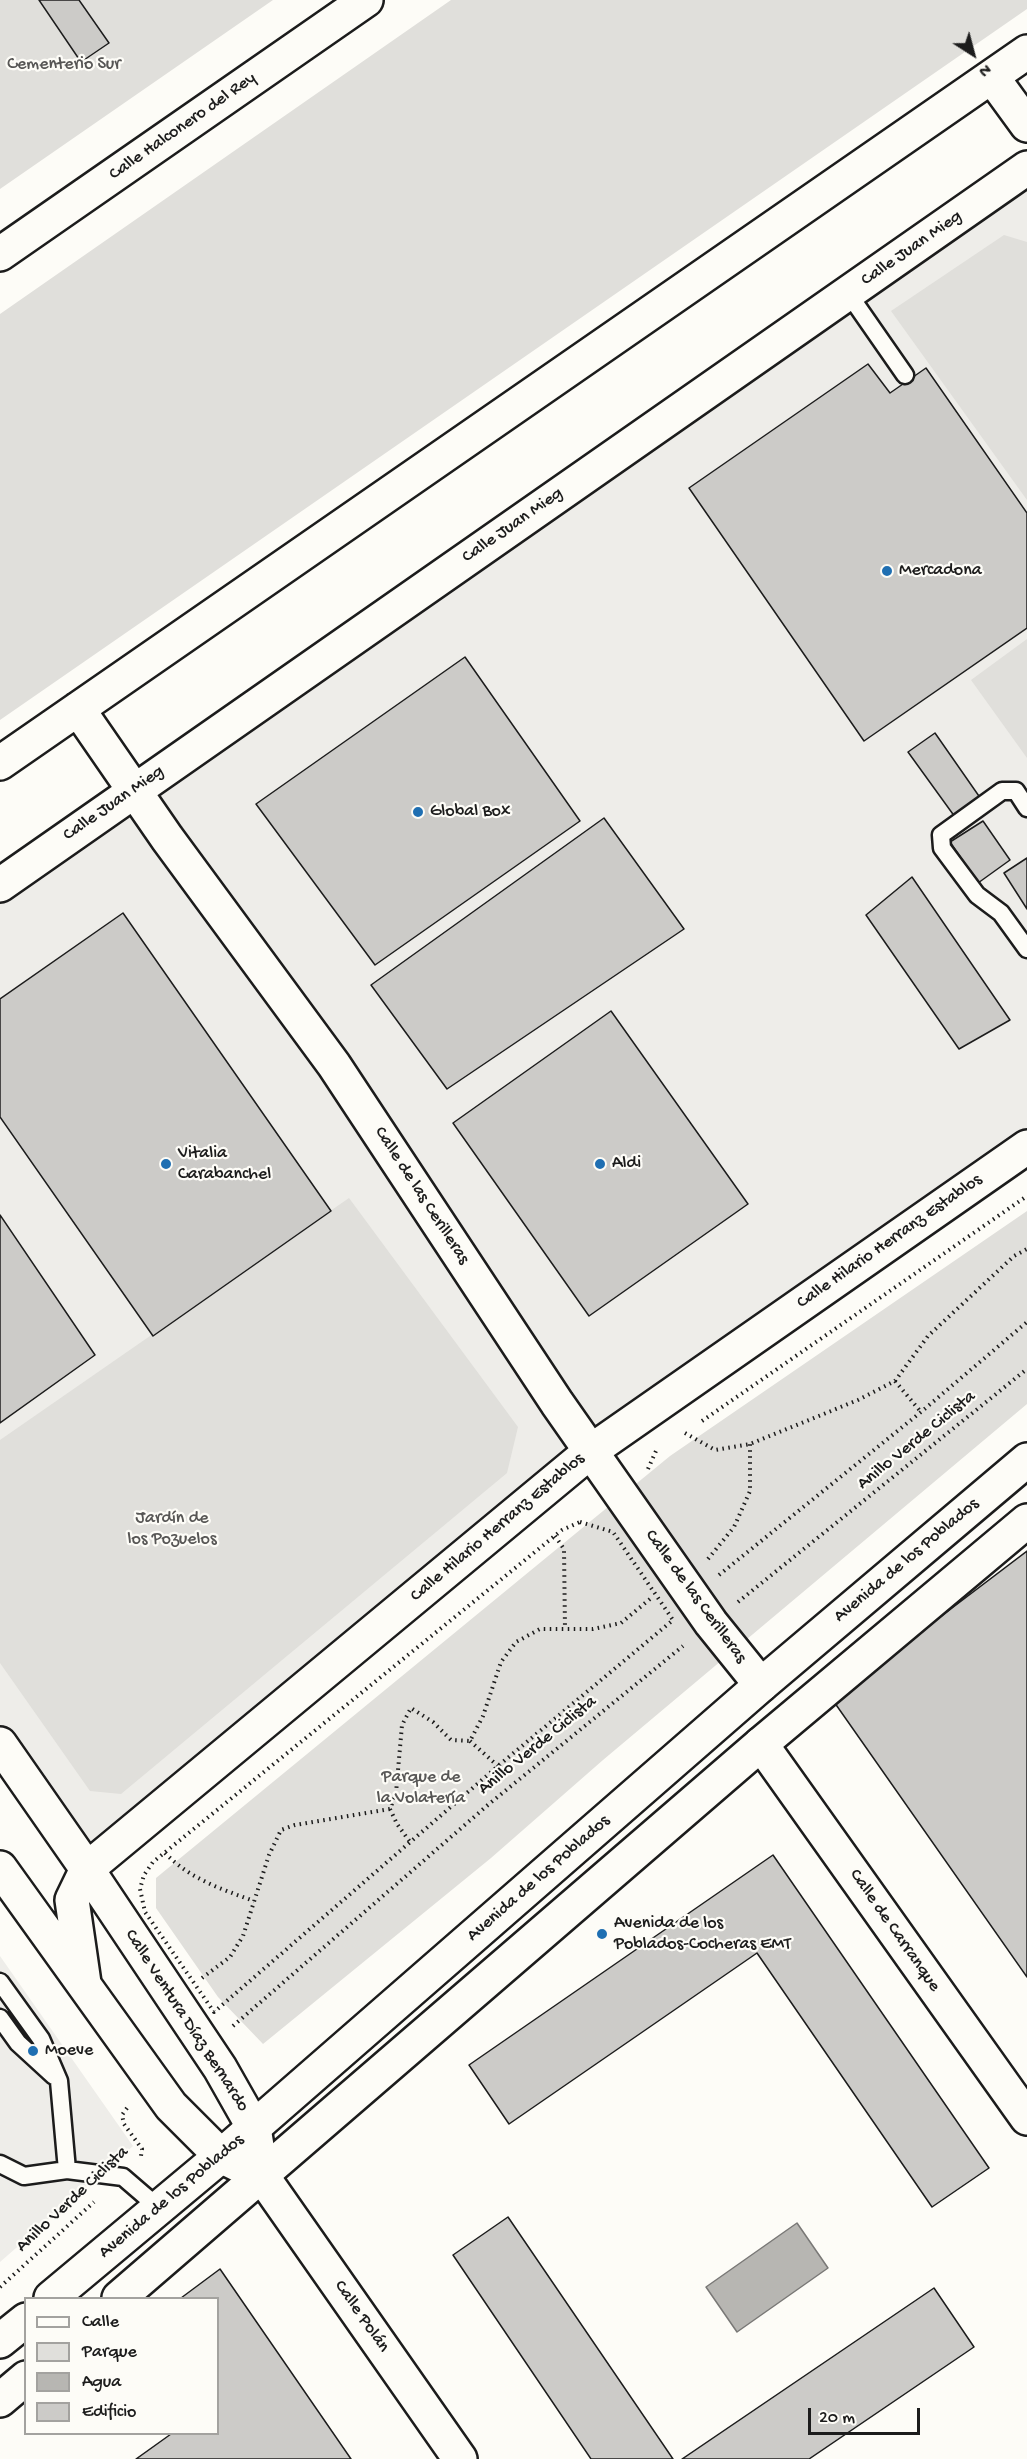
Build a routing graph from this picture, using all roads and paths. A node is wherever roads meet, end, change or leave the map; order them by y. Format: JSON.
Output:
{"nodes":[{"id":1,"x":366,"y":0,"type":"edge"},
{"id":2,"x":1027,"y":52,"type":"edge"},
{"id":3,"x":992,"y":77,"type":"junction"},
{"id":4,"x":1027,"y":125,"type":"edge"},
{"id":5,"x":1027,"y":168,"type":"edge"},
{"id":6,"x":0,"y":254,"type":"edge"},
{"id":7,"x":848,"y":293,"type":"junction"},
{"id":8,"x":906,"y":375,"type":"dead end"},
{"id":9,"x":78,"y":709,"type":"junction"},
{"id":10,"x":0,"y":763,"type":"edge"},
{"id":11,"x":134,"y":790,"type":"junction"},
{"id":12,"x":1027,"y":807,"type":"edge"},
{"id":13,"x":0,"y":885,"type":"edge"},
{"id":14,"x":1027,"y":949,"type":"edge"},
{"id":15,"x":1027,"y":1147,"type":"edge"},
{"id":16,"x":1027,"y":1196,"type":"edge"},
{"id":17,"x":1027,"y":1249,"type":"edge"},
{"id":18,"x":1027,"y":1322,"type":"edge"},
{"id":19,"x":1027,"y":1369,"type":"edge"},
{"id":20,"x":895,"y":1380,"type":"junction"},
{"id":21,"x":921,"y":1412,"type":"junction"},
{"id":22,"x":685,"y":1433,"type":"junction"},
{"id":23,"x":677,"y":1438,"type":"dead end"},
{"id":24,"x":750,"y":1444,"type":"junction"},
{"id":25,"x":663,"y":1447,"type":"dead end"},
{"id":26,"x":591,"y":1451,"type":"junction"},
{"id":27,"x":1027,"y":1460,"type":"edge"},
{"id":28,"x":646,"y":1476,"type":"dead end"},
{"id":29,"x":1027,"y":1521,"type":"edge"},
{"id":30,"x":555,"y":1536,"type":"junction"},
{"id":31,"x":704,"y":1563,"type":"dead end"},
{"id":32,"x":716,"y":1578,"type":"dead end"},
{"id":33,"x":656,"y":1595,"type":"junction"},
{"id":34,"x":711,"y":1623,"type":"junction"},
{"id":35,"x":565,"y":1629,"type":"junction"},
{"id":36,"x":761,"y":1685,"type":"junction"},
{"id":37,"x":470,"y":1741,"type":"junction"},
{"id":38,"x":0,"y":1743,"type":"edge"},
{"id":39,"x":761,"y":1744,"type":"junction"},
{"id":40,"x":498,"y":1766,"type":"junction"},
{"id":41,"x":390,"y":1809,"type":"junction"},
{"id":42,"x":410,"y":1842,"type":"junction"},
{"id":43,"x":165,"y":1853,"type":"junction"},
{"id":44,"x":0,"y":1868,"type":"edge"},
{"id":45,"x":87,"y":1869,"type":"junction"},
{"id":46,"x":254,"y":1901,"type":"junction"},
{"id":47,"x":0,"y":1982,"type":"edge"},
{"id":48,"x":84,"y":1983,"type":"junction"},
{"id":49,"x":194,"y":1983,"type":"junction"},
{"id":50,"x":0,"y":2018,"type":"edge"},
{"id":51,"x":206,"y":2048,"type":"junction"},
{"id":52,"x":59,"y":2081,"type":"junction"},
{"id":53,"x":156,"y":2086,"type":"junction"},
{"id":54,"x":1027,"y":2118,"type":"edge"},
{"id":55,"x":254,"y":2128,"type":"junction"},
{"id":56,"x":221,"y":2156,"type":"junction"},
{"id":57,"x":0,"y":2164,"type":"edge"},
{"id":58,"x":67,"y":2170,"type":"junction"},
{"id":59,"x":262,"y":2176,"type":"junction"},
{"id":60,"x":123,"y":2177,"type":"junction"},
{"id":61,"x":159,"y":2208,"type":"junction"},
{"id":62,"x":0,"y":2287,"type":"edge"},
{"id":63,"x":52,"y":2297,"type":"edge"},
{"id":64,"x":120,"y":2297,"type":"edge"},
{"id":65,"x":24,"y":2322,"type":"edge"},
{"id":66,"x":0,"y":2341,"type":"edge"},
{"id":67,"x":24,"y":2380,"type":"edge"},
{"id":68,"x":0,"y":2400,"type":"edge"},
{"id":69,"x":460,"y":2459,"type":"edge"}],
"edges":[{"from":1,"to":6,"type":"street","name":"Calle Halconero del Rey"},
{"from":2,"to":3,"type":"street"},
{"from":3,"to":4,"type":"street"},
{"from":3,"to":9,"type":"street"},
{"from":5,"to":7,"type":"street","name":"Calle Juan Mieg"},
{"from":7,"to":8,"type":"lane"},
{"from":7,"to":11,"type":"street","name":"Calle Juan Mieg"},
{"from":9,"to":10,"type":"street"},
{"from":9,"to":11,"type":"street","name":"Calle de las Cerilleras"},
{"from":11,"to":13,"type":"street","name":"Calle Juan Mieg"},
{"from":11,"to":26,"type":"street","name":"Calle de las Cerilleras"},
{"from":12,"to":14,"type":"lane"},
{"from":15,"to":26,"type":"street","name":"Calle Hilario Herranz Establos"},
{"from":16,"to":22,"type":"path"},
{"from":17,"to":20,"type":"path"},
{"from":18,"to":21,"type":"path"},
{"from":19,"to":34,"type":"path","name":"Anillo Verde Ciclista"},
{"from":20,"to":21,"type":"path"},
{"from":20,"to":24,"type":"path"},
{"from":21,"to":32,"type":"path"},
{"from":22,"to":23,"type":"path"},
{"from":22,"to":24,"type":"path"},
{"from":24,"to":31,"type":"path"},
{"from":25,"to":28,"type":"path"},
{"from":26,"to":34,"type":"street","name":"Calle de las Cerilleras"},
{"from":26,"to":45,"type":"street","name":"Calle Hilario Herranz Establos"},
{"from":27,"to":36,"type":"street","name":"Avenida de los Poblados"},
{"from":29,"to":39,"type":"street"},
{"from":30,"to":33,"type":"path"},
{"from":30,"to":35,"type":"path"},
{"from":30,"to":43,"type":"path"},
{"from":33,"to":35,"type":"path"},
{"from":33,"to":40,"type":"path"},
{"from":34,"to":36,"type":"street","name":"Calle de las Cerilleras"},
{"from":34,"to":51,"type":"path","name":"Anillo Verde Ciclista"},
{"from":35,"to":37,"type":"path"},
{"from":36,"to":55,"type":"street","name":"Avenida de los Poblados"},
{"from":37,"to":40,"type":"path"},
{"from":37,"to":41,"type":"path"},
{"from":38,"to":45,"type":"street","name":"Calle Ventura Díaz Bernardo"},
{"from":39,"to":54,"type":"street","name":"Calle de Carranque"},
{"from":39,"to":59,"type":"street"},
{"from":40,"to":42,"type":"path"},
{"from":41,"to":42,"type":"path"},
{"from":41,"to":46,"type":"path"},
{"from":42,"to":49,"type":"path"},
{"from":43,"to":46,"type":"path"},
{"from":43,"to":49,"type":"path"},
{"from":44,"to":48,"type":"street"},
{"from":45,"to":48,"type":"street","name":"Calle Hilario Herranz Establos"},
{"from":45,"to":51,"type":"street","name":"Calle Ventura Díaz Bernardo"},
{"from":46,"to":49,"type":"path"},
{"from":47,"to":52,"type":"lane"},
{"from":48,"to":53,"type":"street"},
{"from":50,"to":52,"type":"lane"},
{"from":51,"to":55,"type":"street","name":"Calle Ventura Díaz Bernardo"},
{"from":52,"to":58,"type":"lane"},
{"from":53,"to":56,"type":"street"},
{"from":53,"to":60,"type":"path","name":"Anillo Verde Ciclista"},
{"from":55,"to":56,"type":"street","name":"Avenida de los Poblados"},
{"from":55,"to":59,"type":"street","name":"Calle Ventura Díaz Bernardo"},
{"from":56,"to":59,"type":"street"},
{"from":56,"to":61,"type":"street","name":"Avenida de los Poblados"},
{"from":57,"to":58,"type":"lane"},
{"from":58,"to":60,"type":"lane"},
{"from":59,"to":64,"type":"street"},
{"from":59,"to":69,"type":"street","name":"Calle Polán"},
{"from":60,"to":61,"type":"lane"},
{"from":60,"to":62,"type":"path","name":"Anillo Verde Ciclista"},
{"from":61,"to":63,"type":"street","name":"Avenida de los Poblados"},
{"from":65,"to":66,"type":"street"},
{"from":67,"to":68,"type":"street"}]}
